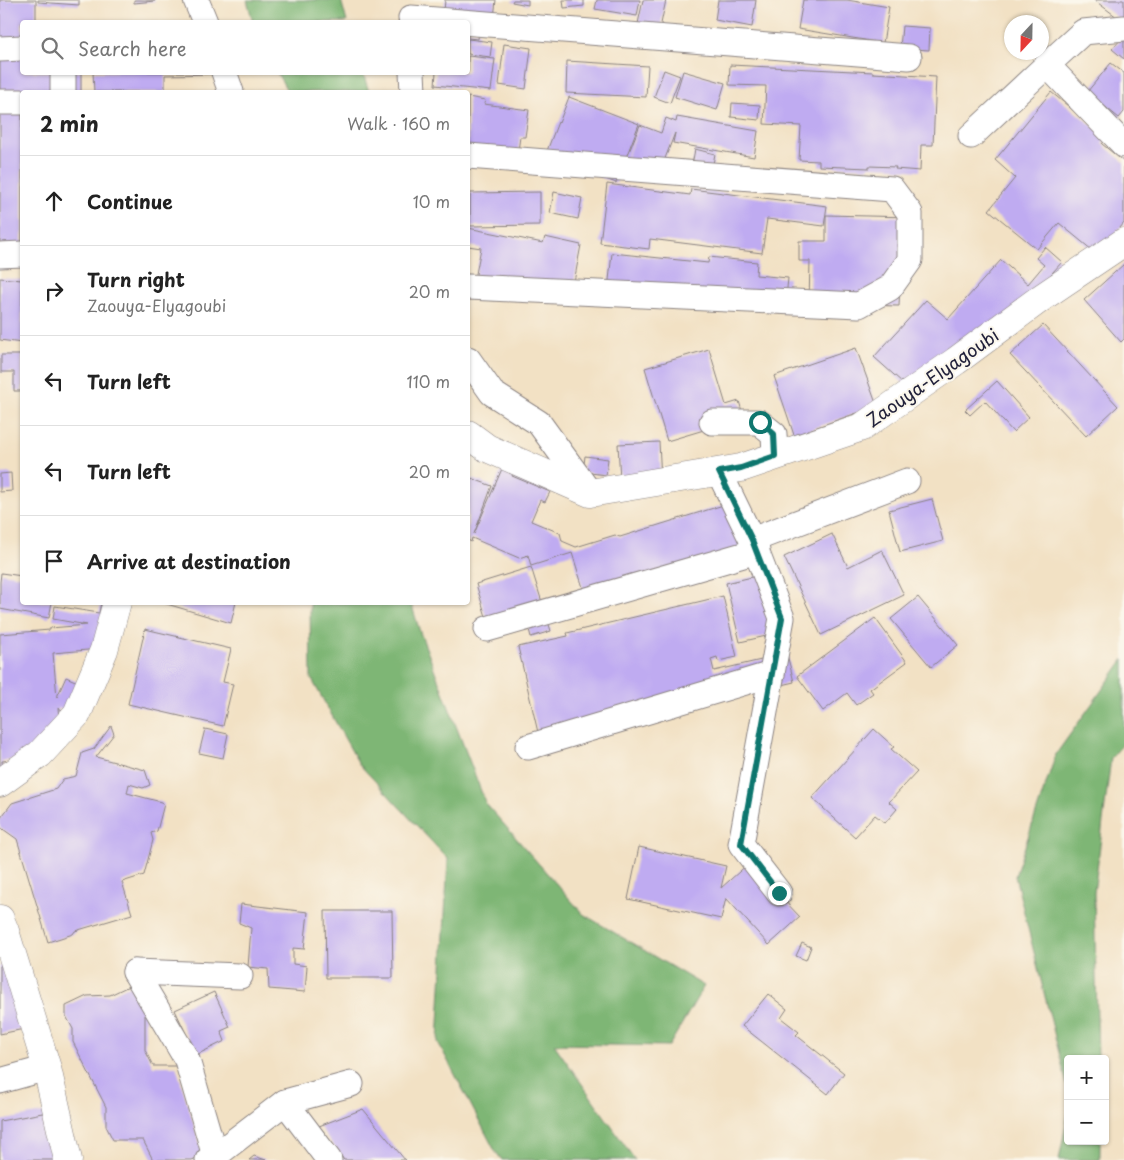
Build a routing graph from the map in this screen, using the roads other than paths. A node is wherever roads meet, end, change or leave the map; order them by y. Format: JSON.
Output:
{"nodes":[{"id":1,"x":196,"y":0,"type":"edge"},
{"id":2,"x":412,"y":13,"type":"edge"},
{"id":3,"x":203,"y":20,"type":"edge"},
{"id":4,"x":1124,"y":28,"type":"edge"},
{"id":5,"x":20,"y":48,"type":"edge"},
{"id":6,"x":0,"y":49,"type":"edge"},
{"id":7,"x":909,"y":57,"type":"dead end"},
{"id":8,"x":1047,"y":65,"type":"junction"},
{"id":9,"x":63,"y":75,"type":"edge"},
{"id":10,"x":225,"y":75,"type":"edge"},
{"id":11,"x":412,"y":75,"type":"edge"},
{"id":12,"x":63,"y":90,"type":"edge"},
{"id":13,"x":230,"y":90,"type":"edge"},
{"id":14,"x":413,"y":90,"type":"edge"},
{"id":15,"x":0,"y":102,"type":"edge"},
{"id":16,"x":20,"y":102,"type":"edge"},
{"id":17,"x":1121,"y":134,"type":"edge"},
{"id":18,"x":971,"y":136,"type":"dead end"},
{"id":19,"x":470,"y":156,"type":"edge"},
{"id":20,"x":1124,"y":242,"type":"edge"},
{"id":21,"x":20,"y":254,"type":"edge"},
{"id":22,"x":0,"y":255,"type":"edge"},
{"id":23,"x":470,"y":287,"type":"edge"},
{"id":24,"x":470,"y":362,"type":"edge"},
{"id":25,"x":712,"y":422,"type":"dead end"},
{"id":26,"x":470,"y":435,"type":"edge"},
{"id":27,"x":775,"y":456,"type":"junction"},
{"id":28,"x":719,"y":472,"type":"junction"},
{"id":29,"x":907,"y":481,"type":"dead end"},
{"id":30,"x":590,"y":494,"type":"junction"},
{"id":31,"x":754,"y":546,"type":"junction"},
{"id":32,"x":116,"y":605,"type":"edge"},
{"id":33,"x":486,"y":629,"type":"dead end"},
{"id":34,"x":772,"y":674,"type":"junction"},
{"id":35,"x":528,"y":747,"type":"dead end"},
{"id":36,"x":0,"y":783,"type":"edge"},
{"id":37,"x":779,"y":893,"type":"dead end"},
{"id":38,"x":2,"y":927,"type":"edge"},
{"id":39,"x":240,"y":976,"type":"dead end"},
{"id":40,"x":47,"y":1068,"type":"junction"},
{"id":41,"x":0,"y":1082,"type":"edge"},
{"id":42,"x":351,"y":1084,"type":"dead end"},
{"id":43,"x":285,"y":1102,"type":"junction"},
{"id":44,"x":211,"y":1158,"type":"edge"},
{"id":45,"x":68,"y":1160,"type":"edge"},
{"id":46,"x":329,"y":1160,"type":"edge"}],
"edges":[{"from":1,"to":3,"type":"street"},
{"from":2,"to":7,"type":"street"},
{"from":4,"to":8,"type":"street"},
{"from":5,"to":6,"type":"street"},
{"from":8,"to":17,"type":"street"},
{"from":8,"to":18,"type":"street"},
{"from":9,"to":12,"type":"street"},
{"from":10,"to":13,"type":"street"},
{"from":11,"to":14,"type":"street"},
{"from":15,"to":16,"type":"street"},
{"from":19,"to":23,"type":"street"},
{"from":20,"to":27,"type":"street","name":"Zaouya-Elyagoubi"},
{"from":21,"to":22,"type":"street"},
{"from":24,"to":30,"type":"street"},
{"from":25,"to":27,"type":"street"},
{"from":26,"to":30,"type":"street"},
{"from":27,"to":28,"type":"street","name":"Zaouya-Elyagoubi"},
{"from":28,"to":30,"type":"street","name":"Zaouya-Elyagoubi"},
{"from":28,"to":31,"type":"street"},
{"from":29,"to":31,"type":"street"},
{"from":31,"to":33,"type":"street"},
{"from":31,"to":34,"type":"street"},
{"from":32,"to":36,"type":"street"},
{"from":34,"to":35,"type":"street"},
{"from":34,"to":37,"type":"street"},
{"from":38,"to":40,"type":"street"},
{"from":39,"to":44,"type":"street"},
{"from":40,"to":41,"type":"street"},
{"from":40,"to":45,"type":"street"},
{"from":42,"to":43,"type":"street"},
{"from":43,"to":44,"type":"street"},
{"from":43,"to":46,"type":"street"}]}
